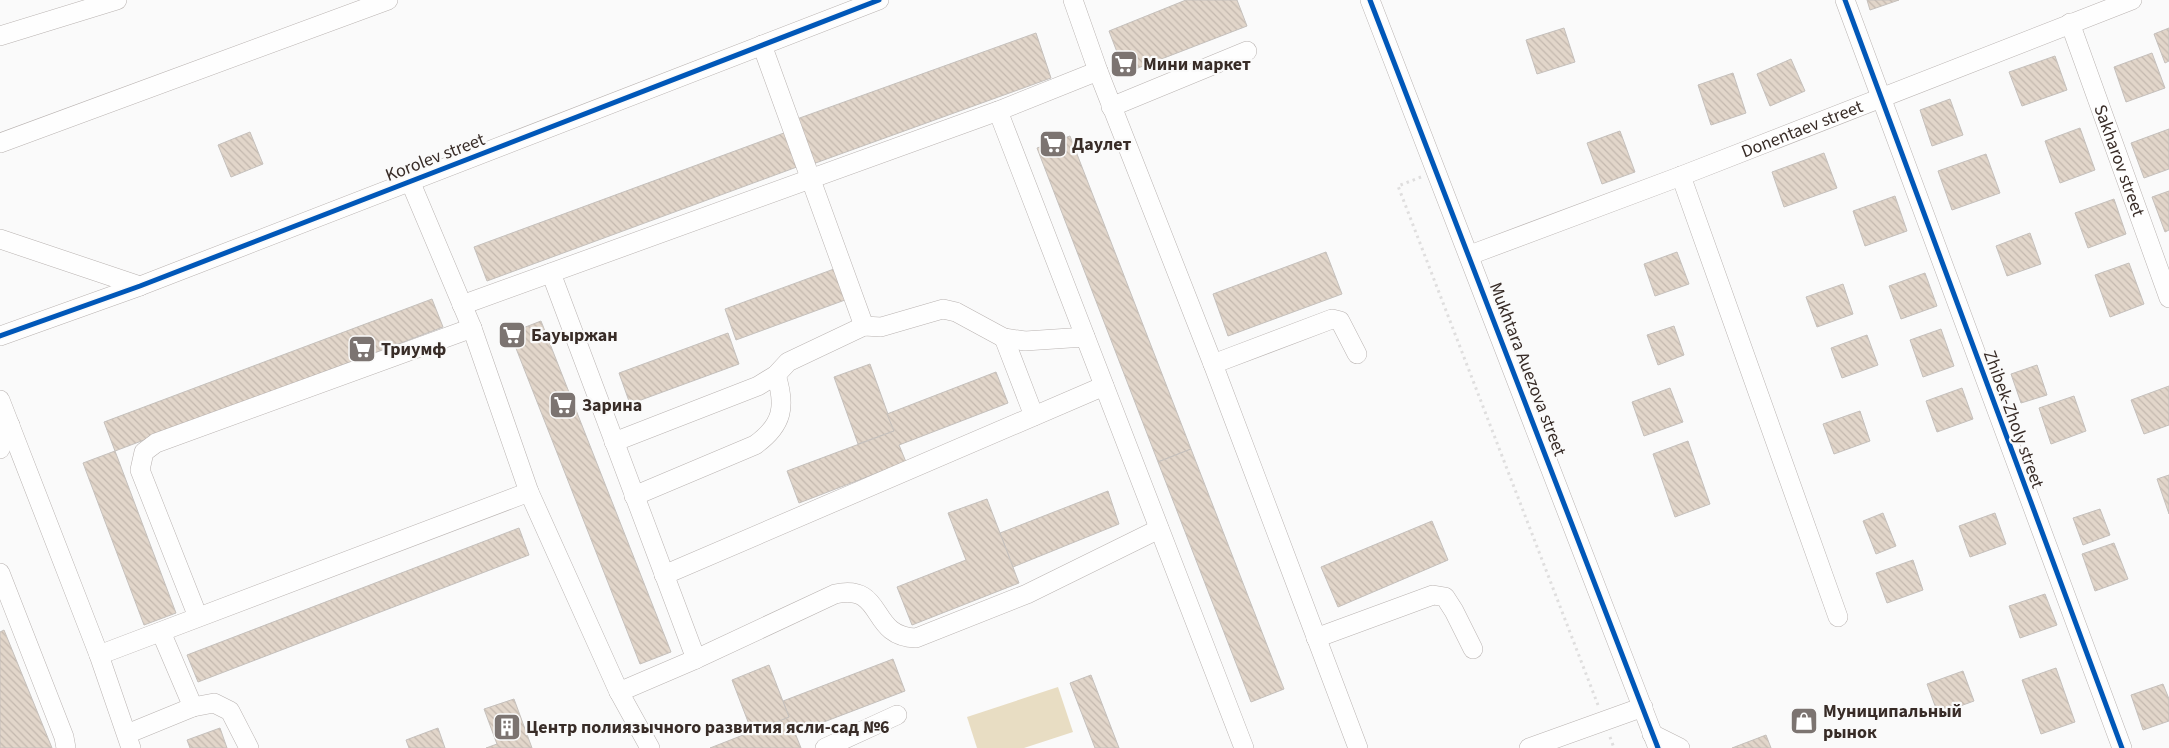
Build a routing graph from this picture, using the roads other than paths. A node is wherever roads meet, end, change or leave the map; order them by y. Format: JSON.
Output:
{"nodes":[{"id":1,"x":117,"y":0,"type":"edge"},
{"id":2,"x":879,"y":0,"type":"edge"},
{"id":3,"x":1073,"y":0,"type":"edge"},
{"id":4,"x":1370,"y":0,"type":"edge"},
{"id":5,"x":1844,"y":0,"type":"edge"},
{"id":6,"x":2132,"y":0,"type":"edge"},
{"id":7,"x":382,"y":1,"type":"edge"},
{"id":8,"x":2070,"y":23,"type":"junction"},
{"id":9,"x":0,"y":36,"type":"edge"},
{"id":10,"x":762,"y":45,"type":"junction"},
{"id":11,"x":1247,"y":51,"type":"dead end"},
{"id":12,"x":1098,"y":71,"type":"junction"},
{"id":13,"x":1880,"y":99,"type":"junction"},
{"id":14,"x":1111,"y":106,"type":"junction"},
{"id":15,"x":998,"y":111,"type":"junction"},
{"id":16,"x":0,"y":142,"type":"edge"},
{"id":17,"x":1681,"y":176,"type":"junction"},
{"id":18,"x":812,"y":178,"type":"junction"},
{"id":19,"x":410,"y":181,"type":"junction"},
{"id":20,"x":0,"y":239,"type":"edge"},
{"id":21,"x":1470,"y":255,"type":"junction"},
{"id":22,"x":551,"y":273,"type":"junction"},
{"id":23,"x":140,"y":286,"type":"junction"},
{"id":24,"x":2169,"y":298,"type":"edge"},
{"id":25,"x":462,"y":305,"type":"junction"},
{"id":26,"x":864,"y":326,"type":"junction"},
{"id":27,"x":472,"y":328,"type":"junction"},
{"id":28,"x":0,"y":336,"type":"edge"},
{"id":29,"x":1085,"y":337,"type":"junction"},
{"id":30,"x":1004,"y":338,"type":"junction"},
{"id":31,"x":1357,"y":354,"type":"dead end"},
{"id":32,"x":1213,"y":364,"type":"junction"},
{"id":33,"x":776,"y":375,"type":"junction"},
{"id":34,"x":1104,"y":386,"type":"junction"},
{"id":35,"x":0,"y":400,"type":"edge"},
{"id":36,"x":1034,"y":416,"type":"junction"},
{"id":37,"x":10,"y":425,"type":"junction"},
{"id":38,"x":614,"y":442,"type":"junction"},
{"id":39,"x":0,"y":449,"type":"edge"},
{"id":40,"x":529,"y":492,"type":"junction"},
{"id":41,"x":634,"y":496,"type":"junction"},
{"id":42,"x":1159,"y":528,"type":"junction"},
{"id":43,"x":0,"y":573,"type":"edge"},
{"id":44,"x":664,"y":575,"type":"junction"},
{"id":45,"x":198,"y":617,"type":"junction"},
{"id":46,"x":1838,"y":617,"type":"dead end"},
{"id":47,"x":161,"y":632,"type":"junction"},
{"id":48,"x":1316,"y":638,"type":"junction"},
{"id":49,"x":1472,"y":649,"type":"dead end"},
{"id":50,"x":99,"y":655,"type":"junction"},
{"id":51,"x":696,"y":660,"type":"junction"},
{"id":52,"x":619,"y":692,"type":"junction"},
{"id":53,"x":193,"y":707,"type":"junction"},
{"id":54,"x":1643,"y":707,"type":"junction"},
{"id":55,"x":897,"y":715,"type":"dead end"},
{"id":56,"x":129,"y":741,"type":"edge"},
{"id":57,"x":1655,"y":741,"type":"edge"},
{"id":58,"x":66,"y":748,"type":"edge"},
{"id":59,"x":249,"y":748,"type":"edge"},
{"id":60,"x":650,"y":748,"type":"edge"},
{"id":61,"x":825,"y":748,"type":"edge"},
{"id":62,"x":1244,"y":748,"type":"edge"},
{"id":63,"x":1358,"y":748,"type":"edge"},
{"id":64,"x":1529,"y":748,"type":"edge"},
{"id":65,"x":1680,"y":748,"type":"edge"},
{"id":66,"x":2122,"y":748,"type":"edge"}],
"edges":[{"from":1,"to":9,"type":"street"},
{"from":2,"to":10,"type":"street","name":"Korolev street"},
{"from":3,"to":12,"type":"street"},
{"from":4,"to":21,"type":"street","name":"Mukhtara Auezova street"},
{"from":5,"to":13,"type":"street","name":"Zhibek-Zholy street"},
{"from":6,"to":8,"type":"street","name":"Donentaev street"},
{"from":7,"to":16,"type":"street"},
{"from":8,"to":13,"type":"street","name":"Donentaev street"},
{"from":8,"to":24,"type":"street","name":"Sakharov street"},
{"from":10,"to":18,"type":"street"},
{"from":10,"to":19,"type":"street","name":"Korolev street"},
{"from":11,"to":14,"type":"street"},
{"from":12,"to":14,"type":"street"},
{"from":12,"to":15,"type":"street"},
{"from":13,"to":17,"type":"street","name":"Donentaev street"},
{"from":13,"to":66,"type":"street","name":"Zhibek-Zholy street"},
{"from":14,"to":32,"type":"street"},
{"from":15,"to":18,"type":"street"},
{"from":15,"to":29,"type":"street"},
{"from":17,"to":21,"type":"street","name":"Donentaev street"},
{"from":17,"to":46,"type":"street"},
{"from":18,"to":22,"type":"street"},
{"from":18,"to":26,"type":"street"},
{"from":19,"to":23,"type":"street","name":"Korolev street"},
{"from":19,"to":25,"type":"street"},
{"from":20,"to":23,"type":"street"},
{"from":21,"to":54,"type":"street","name":"Mukhtara Auezova street"},
{"from":22,"to":25,"type":"street"},
{"from":22,"to":38,"type":"street"},
{"from":23,"to":28,"type":"street","name":"Korolev street"},
{"from":25,"to":27,"type":"street"},
{"from":26,"to":30,"type":"street"},
{"from":26,"to":33,"type":"street"},
{"from":27,"to":40,"type":"street"},
{"from":27,"to":45,"type":"street"},
{"from":29,"to":30,"type":"street"},
{"from":29,"to":34,"type":"street"},
{"from":30,"to":36,"type":"street"},
{"from":31,"to":32,"type":"street"},
{"from":32,"to":48,"type":"street"},
{"from":33,"to":38,"type":"street"},
{"from":33,"to":41,"type":"street"},
{"from":34,"to":36,"type":"street"},
{"from":34,"to":42,"type":"street"},
{"from":35,"to":37,"type":"street"},
{"from":36,"to":44,"type":"street"},
{"from":37,"to":39,"type":"street"},
{"from":37,"to":50,"type":"street"},
{"from":38,"to":41,"type":"street"},
{"from":40,"to":45,"type":"street"},
{"from":40,"to":52,"type":"street"},
{"from":41,"to":44,"type":"street"},
{"from":42,"to":51,"type":"street"},
{"from":42,"to":62,"type":"street"},
{"from":43,"to":58,"type":"street"},
{"from":44,"to":51,"type":"street"},
{"from":45,"to":47,"type":"street"},
{"from":47,"to":50,"type":"street"},
{"from":47,"to":53,"type":"street"},
{"from":48,"to":49,"type":"street"},
{"from":48,"to":63,"type":"street"},
{"from":50,"to":56,"type":"street"},
{"from":51,"to":52,"type":"street"},
{"from":52,"to":60,"type":"street"},
{"from":53,"to":56,"type":"street"},
{"from":53,"to":59,"type":"street"},
{"from":54,"to":57,"type":"street","name":"Mukhtara Auezova street"},
{"from":54,"to":64,"type":"street"},
{"from":55,"to":61,"type":"street"},
{"from":57,"to":65,"type":"street"}]}
